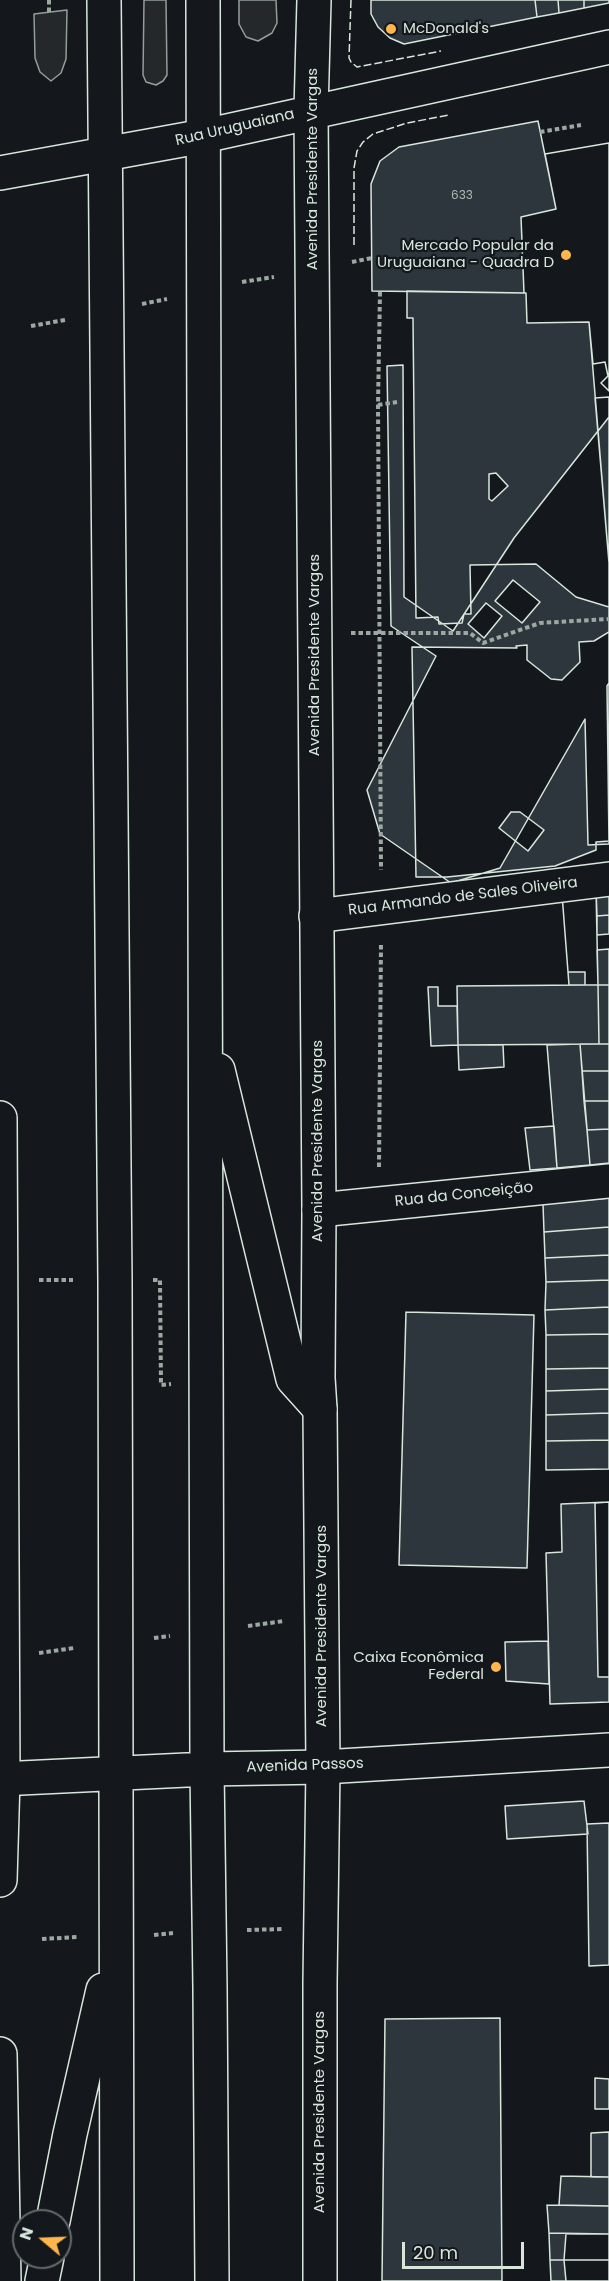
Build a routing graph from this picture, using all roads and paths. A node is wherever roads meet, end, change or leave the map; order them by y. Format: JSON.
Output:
{"nodes":[{"id":1,"x":50,"y":0,"type":"edge"},
{"id":2,"x":104,"y":0,"type":"edge"},
{"id":3,"x":203,"y":0,"type":"edge"},
{"id":4,"x":314,"y":0,"type":"edge"},
{"id":5,"x":50,"y":12,"type":"dead end"},
{"id":6,"x":609,"y":47,"type":"edge"},
{"id":7,"x":311,"y":111,"type":"junction"},
{"id":8,"x":581,"y":125,"type":"dead end"},
{"id":9,"x":540,"y":132,"type":"dead end"},
{"id":10,"x":204,"y":136,"type":"junction"},
{"id":11,"x":104,"y":156,"type":"junction"},
{"id":12,"x":0,"y":173,"type":"edge"},
{"id":13,"x":372,"y":258,"type":"dead end"},
{"id":14,"x":352,"y":262,"type":"dead end"},
{"id":15,"x":274,"y":277,"type":"dead end"},
{"id":16,"x":238,"y":283,"type":"dead end"},
{"id":17,"x":380,"y":292,"type":"dead end"},
{"id":18,"x":167,"y":299,"type":"dead end"},
{"id":19,"x":139,"y":305,"type":"dead end"},
{"id":20,"x":65,"y":320,"type":"dead end"},
{"id":21,"x":32,"y":326,"type":"dead end"},
{"id":22,"x":397,"y":402,"type":"dead end"},
{"id":23,"x":378,"y":405,"type":"junction"},
{"id":24,"x":609,"y":619,"type":"edge"},
{"id":25,"x":381,"y":632,"type":"junction"},
{"id":26,"x":315,"y":635,"type":"junction"},
{"id":27,"x":609,"y":879,"type":"edge"},
{"id":28,"x":381,"y":908,"type":"junction"},
{"id":29,"x":316,"y":916,"type":"junction"},
{"id":30,"x":204,"y":1012,"type":"junction"},
{"id":31,"x":0,"y":1118,"type":"edge"},
{"id":32,"x":609,"y":1181,"type":"edge"},
{"id":33,"x":379,"y":1204,"type":"junction"},
{"id":34,"x":319,"y":1210,"type":"junction"},
{"id":35,"x":39,"y":1280,"type":"dead end"},
{"id":36,"x":73,"y":1280,"type":"dead end"},
{"id":37,"x":150,"y":1280,"type":"dead end"},
{"id":38,"x":171,"y":1384,"type":"dead end"},
{"id":39,"x":320,"y":1409,"type":"junction"},
{"id":40,"x":284,"y":1621,"type":"dead end"},
{"id":41,"x":248,"y":1626,"type":"dead end"},
{"id":42,"x":173,"y":1635,"type":"dead end"},
{"id":43,"x":150,"y":1638,"type":"dead end"},
{"id":44,"x":74,"y":1648,"type":"dead end"},
{"id":45,"x":38,"y":1653,"type":"dead end"},
{"id":46,"x":609,"y":1750,"type":"edge"},
{"id":47,"x":323,"y":1767,"type":"junction"},
{"id":48,"x":207,"y":1769,"type":"junction"},
{"id":49,"x":116,"y":1774,"type":"junction"},
{"id":50,"x":1,"y":1779,"type":"edge"},
{"id":51,"x":0,"y":1880,"type":"edge"},
{"id":52,"x":284,"y":1929,"type":"dead end"},
{"id":53,"x":247,"y":1930,"type":"dead end"},
{"id":54,"x":173,"y":1934,"type":"dead end"},
{"id":55,"x":150,"y":1935,"type":"dead end"},
{"id":56,"x":115,"y":1936,"type":"junction"},
{"id":57,"x":78,"y":1937,"type":"dead end"},
{"id":58,"x":42,"y":1939,"type":"dead end"},
{"id":59,"x":0,"y":2054,"type":"edge"},
{"id":60,"x":55,"y":2209,"type":"edge"},
{"id":61,"x":4,"y":2281,"type":"edge"},
{"id":62,"x":117,"y":2281,"type":"edge"},
{"id":63,"x":212,"y":2281,"type":"edge"},
{"id":64,"x":320,"y":2281,"type":"edge"}],
"edges":[{"from":1,"to":5,"type":"path"},
{"from":2,"to":11,"type":"main road"},
{"from":3,"to":10,"type":"main road"},
{"from":4,"to":7,"type":"main road","name":"Avenida Presidente Vargas"},
{"from":6,"to":7,"type":"main road","name":"Rua Uruguaiana"},
{"from":7,"to":10,"type":"main road","name":"Rua Uruguaiana"},
{"from":7,"to":26,"type":"main road","name":"Avenida Presidente Vargas"},
{"from":8,"to":9,"type":"path"},
{"from":10,"to":11,"type":"main road","name":"Rua Uruguaiana"},
{"from":10,"to":30,"type":"main road"},
{"from":11,"to":12,"type":"main road","name":"Rua Uruguaiana"},
{"from":11,"to":49,"type":"main road"},
{"from":13,"to":14,"type":"path"},
{"from":15,"to":16,"type":"path"},
{"from":17,"to":23,"type":"path"},
{"from":18,"to":19,"type":"path"},
{"from":20,"to":21,"type":"path"},
{"from":22,"to":23,"type":"path"},
{"from":23,"to":25,"type":"path"},
{"from":24,"to":25,"type":"path"},
{"from":25,"to":26,"type":"path"},
{"from":25,"to":28,"type":"path"},
{"from":26,"to":29,"type":"main road","name":"Avenida Presidente Vargas"},
{"from":27,"to":28,"type":"main road","name":"Rua Armando de Sales Oliveira"},
{"from":28,"to":29,"type":"main road","name":"Rua Armando de Sales Oliveira"},
{"from":28,"to":33,"type":"path"},
{"from":29,"to":34,"type":"main road","name":"Avenida Presidente Vargas"},
{"from":30,"to":39,"type":"main road"},
{"from":30,"to":48,"type":"main road"},
{"from":31,"to":50,"type":"main road"},
{"from":32,"to":33,"type":"main road","name":"Rua da Conceição"},
{"from":33,"to":34,"type":"main road","name":"Rua da Conceição"},
{"from":34,"to":39,"type":"main road","name":"Avenida Presidente Vargas"},
{"from":35,"to":36,"type":"path"},
{"from":37,"to":38,"type":"path"},
{"from":39,"to":47,"type":"main road","name":"Avenida Presidente Vargas"},
{"from":40,"to":41,"type":"path"},
{"from":42,"to":43,"type":"path"},
{"from":44,"to":45,"type":"path"},
{"from":46,"to":47,"type":"main road","name":"Avenida Passos"},
{"from":47,"to":48,"type":"main road","name":"Avenida Passos"},
{"from":47,"to":64,"type":"main road","name":"Avenida Presidente Vargas"},
{"from":48,"to":49,"type":"main road","name":"Avenida Passos"},
{"from":48,"to":63,"type":"main road"},
{"from":49,"to":50,"type":"main road","name":"Avenida Passos"},
{"from":49,"to":56,"type":"main road"},
{"from":50,"to":51,"type":"main road"},
{"from":52,"to":53,"type":"path"},
{"from":54,"to":55,"type":"path"},
{"from":56,"to":60,"type":"main road"},
{"from":56,"to":62,"type":"main road"},
{"from":57,"to":58,"type":"path"},
{"from":59,"to":61,"type":"main road"}]}
